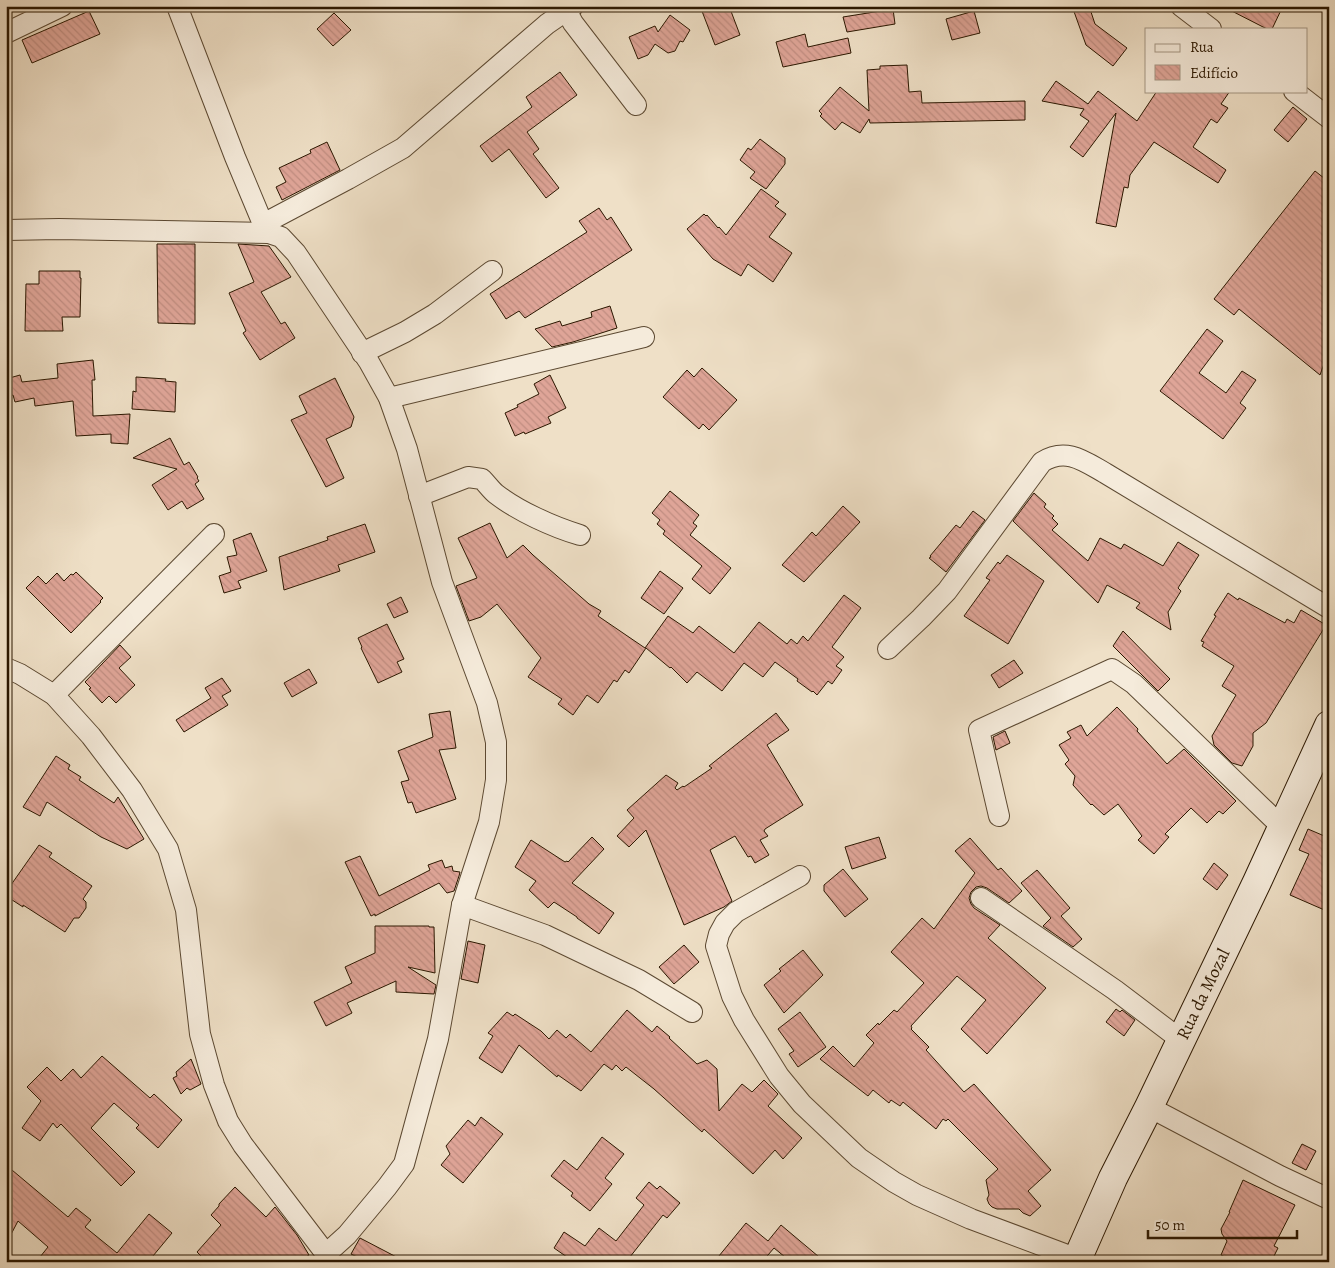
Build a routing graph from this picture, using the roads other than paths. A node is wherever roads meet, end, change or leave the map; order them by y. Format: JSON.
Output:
{"nodes":[{"id":1,"x":62,"y":6,"type":"edge"},
{"id":2,"x":177,"y":6,"type":"edge"},
{"id":3,"x":1181,"y":6,"type":"edge"},
{"id":4,"x":570,"y":8,"type":"edge"},
{"id":5,"x":1210,"y":28,"type":"edge"},
{"id":6,"x":6,"y":33,"type":"edge"},
{"id":7,"x":1295,"y":92,"type":"edge"},
{"id":8,"x":636,"y":105,"type":"dead end"},
{"id":9,"x":1329,"y":118,"type":"edge"},
{"id":10,"x":266,"y":228,"type":"junction"},
{"id":11,"x":6,"y":230,"type":"edge"},
{"id":12,"x":492,"y":271,"type":"dead end"},
{"id":13,"x":644,"y":337,"type":"dead end"},
{"id":14,"x":362,"y":353,"type":"junction"},
{"id":15,"x":389,"y":398,"type":"junction"},
{"id":16,"x":419,"y":496,"type":"junction"},
{"id":17,"x":214,"y":534,"type":"dead end"},
{"id":18,"x":580,"y":535,"type":"dead end"},
{"id":19,"x":1329,"y":608,"type":"edge"},
{"id":20,"x":888,"y":649,"type":"dead end"},
{"id":21,"x":6,"y":668,"type":"edge"},
{"id":22,"x":54,"y":695,"type":"junction"},
{"id":23,"x":1329,"y":726,"type":"edge"},
{"id":24,"x":999,"y":816,"type":"dead end"},
{"id":25,"x":1282,"y":826,"type":"junction"},
{"id":26,"x":800,"y":876,"type":"dead end"},
{"id":27,"x":981,"y":898,"type":"dead end"},
{"id":28,"x":462,"y":905,"type":"junction"},
{"id":29,"x":692,"y":1012,"type":"dead end"},
{"id":30,"x":1181,"y":1040,"type":"junction"},
{"id":31,"x":1149,"y":1106,"type":"junction"},
{"id":32,"x":1329,"y":1199,"type":"edge"},
{"id":33,"x":326,"y":1258,"type":"edge"},
{"id":34,"x":1077,"y":1260,"type":"edge"}],
"edges":[{"from":1,"to":6,"type":"street"},
{"from":2,"to":10,"type":"street"},
{"from":3,"to":5,"type":"street"},
{"from":4,"to":8,"type":"street"},
{"from":4,"to":10,"type":"street"},
{"from":7,"to":9,"type":"street"},
{"from":10,"to":11,"type":"street"},
{"from":10,"to":14,"type":"street"},
{"from":12,"to":14,"type":"street"},
{"from":13,"to":15,"type":"street"},
{"from":14,"to":15,"type":"street"},
{"from":15,"to":16,"type":"street"},
{"from":16,"to":18,"type":"street"},
{"from":16,"to":28,"type":"street"},
{"from":17,"to":22,"type":"street"},
{"from":19,"to":20,"type":"street"},
{"from":21,"to":22,"type":"street"},
{"from":22,"to":33,"type":"street"},
{"from":23,"to":25,"type":"main road","name":"Rua da Mozal"},
{"from":24,"to":25,"type":"street"},
{"from":25,"to":30,"type":"main road","name":"Rua da Mozal"},
{"from":26,"to":34,"type":"street"},
{"from":27,"to":30,"type":"street"},
{"from":28,"to":29,"type":"street"},
{"from":28,"to":33,"type":"street"},
{"from":30,"to":31,"type":"main road","name":"Rua da Mozal"},
{"from":31,"to":32,"type":"street"},
{"from":31,"to":34,"type":"main road","name":"Rua da Mozal"}]}
